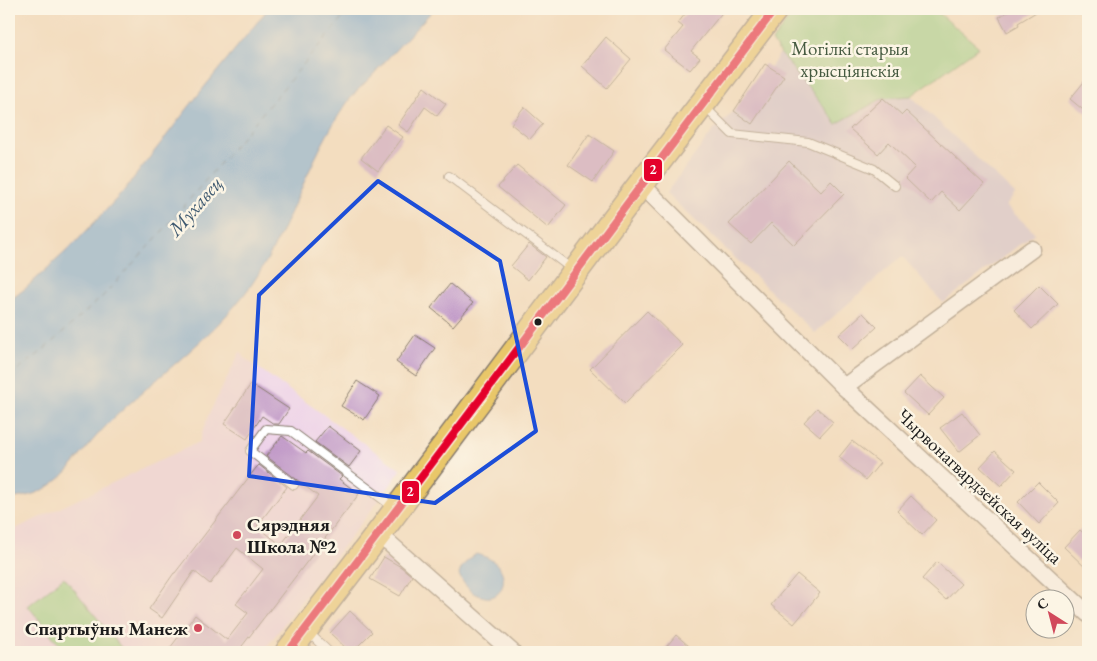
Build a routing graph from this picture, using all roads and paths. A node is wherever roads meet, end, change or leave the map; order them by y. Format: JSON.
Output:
{"nodes":[{"id":1,"x":775,"y":9,"type":"edge"},
{"id":2,"x":702,"y":105,"type":"junction"},
{"id":3,"x":449,"y":176,"type":"dead end"},
{"id":4,"x":641,"y":184,"type":"junction"},
{"id":5,"x":895,"y":186,"type":"dead end"},
{"id":6,"x":1032,"y":249,"type":"dead end"},
{"id":7,"x":575,"y":272,"type":"junction"},
{"id":8,"x":844,"y":387,"type":"junction"},
{"id":9,"x":294,"y":485,"type":"dead end"},
{"id":10,"x":397,"y":510,"type":"junction"},
{"id":11,"x":377,"y":536,"type":"junction"},
{"id":12,"x":1088,"y":614,"type":"edge"},
{"id":13,"x":305,"y":630,"type":"junction"},
{"id":14,"x":288,"y":652,"type":"edge"},
{"id":15,"x":329,"y":652,"type":"edge"},
{"id":16,"x":512,"y":652,"type":"edge"}],
"edges":[{"from":1,"to":2,"type":"main road"},
{"from":2,"to":4,"type":"main road"},
{"from":2,"to":5,"type":"lane"},
{"from":3,"to":7,"type":"lane"},
{"from":4,"to":7,"type":"main road"},
{"from":4,"to":8,"type":"street","name":"Чырвонагвардзейская вуліца"},
{"from":6,"to":8,"type":"street"},
{"from":7,"to":10,"type":"main road"},
{"from":8,"to":12,"type":"street","name":"Чырвонагвардзейская вуліца"},
{"from":9,"to":10,"type":"lane"},
{"from":10,"to":11,"type":"main road"},
{"from":11,"to":13,"type":"main road"},
{"from":11,"to":16,"type":"street"},
{"from":13,"to":14,"type":"main road"},
{"from":13,"to":15,"type":"lane"}]}
